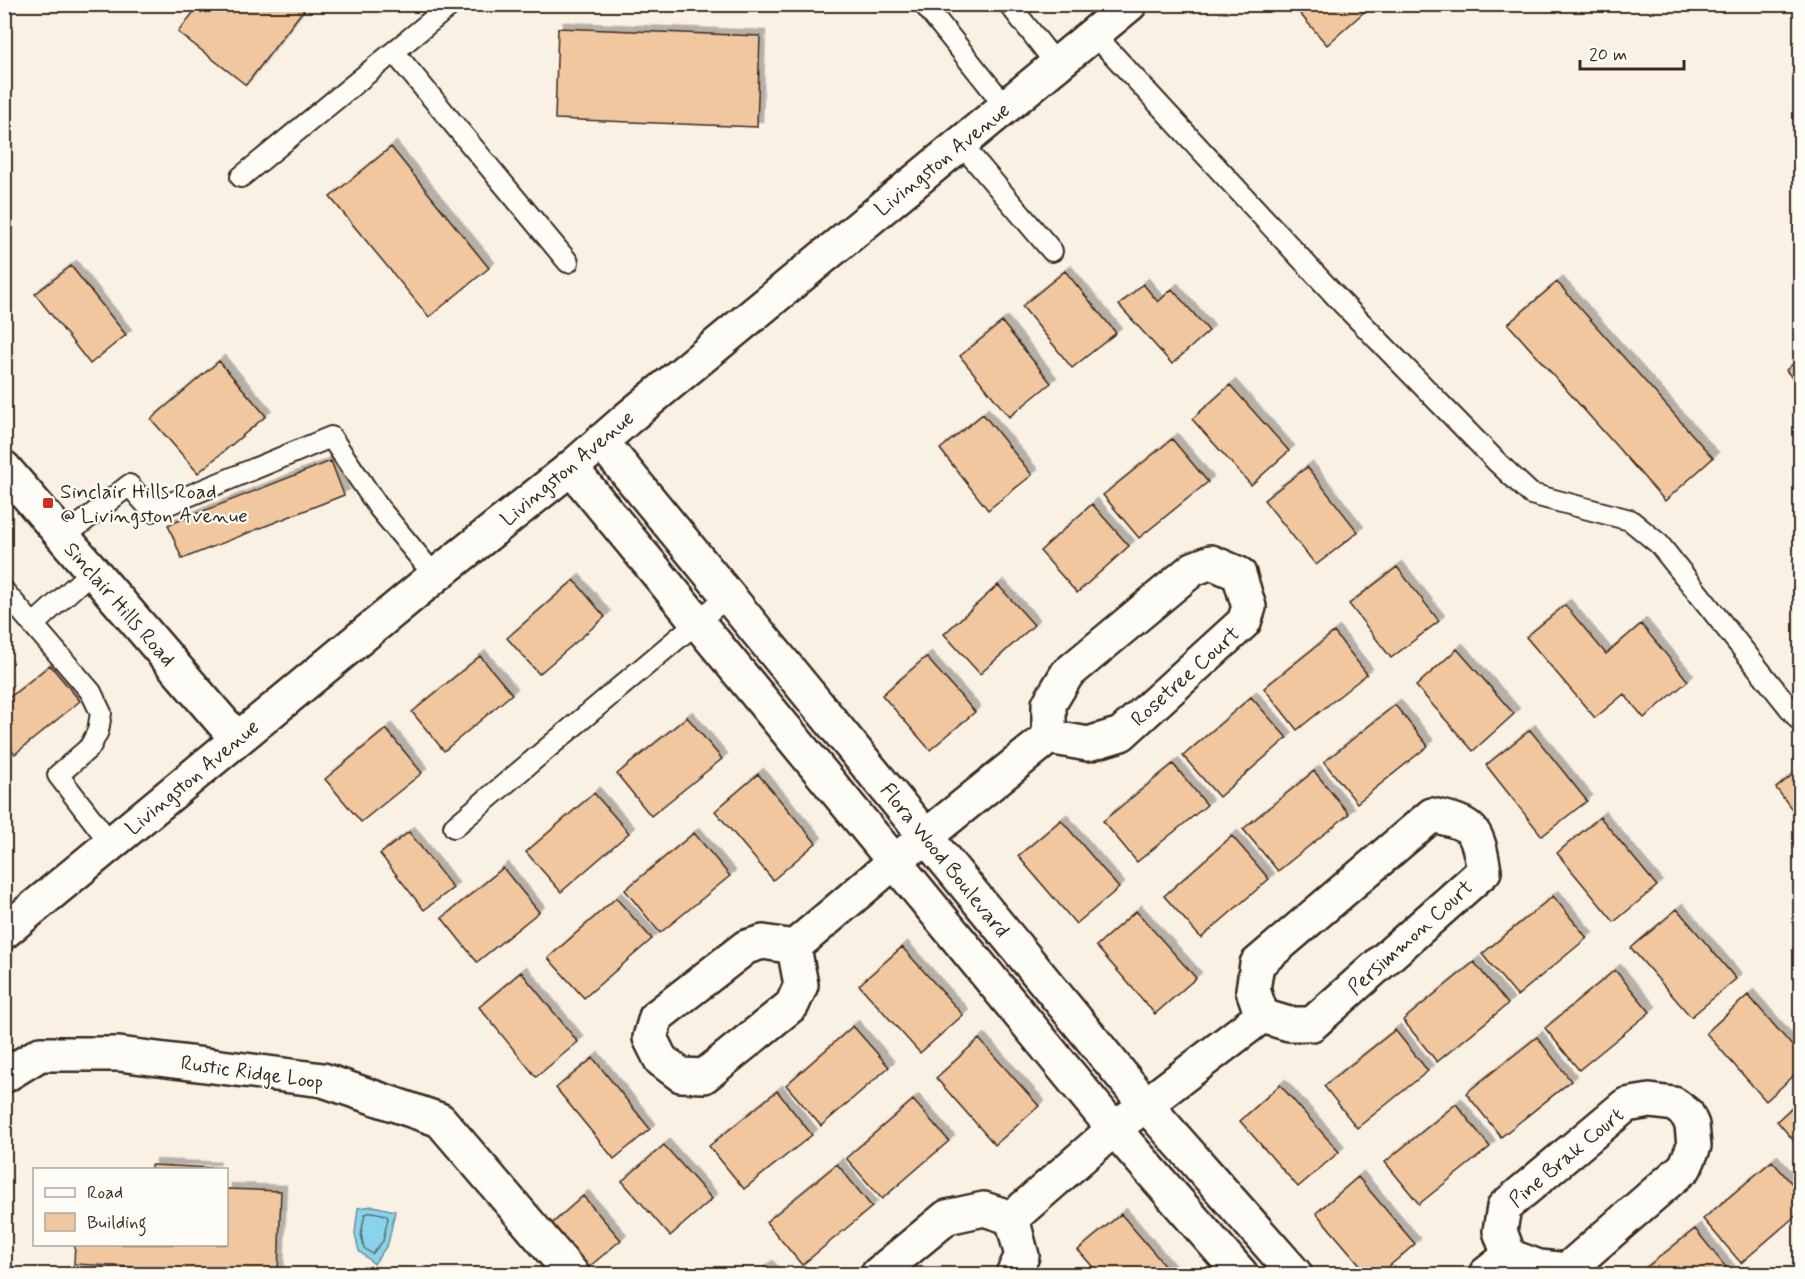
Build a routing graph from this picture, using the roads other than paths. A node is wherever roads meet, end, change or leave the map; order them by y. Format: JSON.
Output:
{"nodes":[{"id":1,"x":452,"y":4,"type":"edge"},
{"id":2,"x":924,"y":4,"type":"edge"},
{"id":3,"x":1009,"y":4,"type":"edge"},
{"id":4,"x":1130,"y":4,"type":"edge"},
{"id":5,"x":1094,"y":34,"type":"junction"},
{"id":6,"x":394,"y":52,"type":"junction"},
{"id":7,"x":1057,"y":65,"type":"junction"},
{"id":8,"x":1006,"y":107,"type":"junction"},
{"id":9,"x":961,"y":144,"type":"junction"},
{"id":10,"x":241,"y":177,"type":"dead end"},
{"id":11,"x":1052,"y":251,"type":"dead end"},
{"id":12,"x":568,"y":262,"type":"dead end"},
{"id":13,"x":602,"y":441,"type":"junction"},
{"id":14,"x":571,"y":468,"type":"junction"},
{"id":15,"x":9,"y":482,"type":"edge"},
{"id":16,"x":63,"y":538,"type":"junction"},
{"id":17,"x":92,"y":571,"type":"junction"},
{"id":18,"x":435,"y":576,"type":"junction"},
{"id":19,"x":4,"y":591,"type":"edge"},
{"id":20,"x":728,"y":596,"type":"junction"},
{"id":21,"x":697,"y":623,"type":"junction"},
{"id":22,"x":33,"y":625,"type":"junction"},
{"id":23,"x":1800,"y":721,"type":"edge"},
{"id":24,"x":1049,"y":737,"type":"junction"},
{"id":25,"x":237,"y":739,"type":"junction"},
{"id":26,"x":454,"y":827,"type":"dead end"},
{"id":27,"x":926,"y":836,"type":"junction"},
{"id":28,"x":111,"y":844,"type":"junction"},
{"id":29,"x":894,"y":862,"type":"junction"},
{"id":30,"x":4,"y":932,"type":"edge"},
{"id":31,"x":794,"y":947,"type":"junction"},
{"id":32,"x":1262,"y":1016,"type":"junction"},
{"id":33,"x":4,"y":1076,"type":"edge"},
{"id":34,"x":1146,"y":1105,"type":"junction"},
{"id":35,"x":1114,"y":1129,"type":"junction"},
{"id":36,"x":1012,"y":1218,"type":"junction"},
{"id":37,"x":1497,"y":1265,"type":"edge"},
{"id":38,"x":572,"y":1275,"type":"edge"},
{"id":39,"x":878,"y":1275,"type":"edge"},
{"id":40,"x":1013,"y":1275,"type":"edge"},
{"id":41,"x":1241,"y":1275,"type":"edge"},
{"id":42,"x":1295,"y":1275,"type":"edge"}],
"edges":[{"from":1,"to":6,"type":"lane"},
{"from":2,"to":8,"type":"lane"},
{"from":3,"to":7,"type":"lane"},
{"from":4,"to":5,"type":"street","name":"Livingston Avenue"},
{"from":5,"to":7,"type":"street","name":"Livingston Avenue"},
{"from":5,"to":23,"type":"lane"},
{"from":6,"to":10,"type":"lane"},
{"from":6,"to":12,"type":"lane"},
{"from":7,"to":8,"type":"street","name":"Livingston Avenue"},
{"from":8,"to":9,"type":"street","name":"Livingston Avenue"},
{"from":9,"to":11,"type":"lane"},
{"from":9,"to":13,"type":"street","name":"Livingston Avenue"},
{"from":13,"to":14,"type":"street","name":"Livingston Avenue"},
{"from":13,"to":20,"type":"street","name":"Flora Wood Boulevard"},
{"from":14,"to":18,"type":"street","name":"Livingston Avenue"},
{"from":14,"to":21,"type":"street","name":"Flora Wood Boulevard"},
{"from":15,"to":16,"type":"street","name":"Sinclair Hills Road"},
{"from":16,"to":17,"type":"street","name":"Sinclair Hills Road"},
{"from":16,"to":18,"type":"lane"},
{"from":17,"to":22,"type":"lane"},
{"from":17,"to":25,"type":"street","name":"Sinclair Hills Road"},
{"from":18,"to":25,"type":"street","name":"Livingston Avenue"},
{"from":19,"to":22,"type":"lane"},
{"from":20,"to":21,"type":"lane"},
{"from":20,"to":27,"type":"street","name":"Flora Wood Boulevard"},
{"from":21,"to":26,"type":"lane"},
{"from":21,"to":29,"type":"street","name":"Flora Wood Boulevard"},
{"from":22,"to":28,"type":"lane"},
{"from":24,"to":24,"type":"street","name":"Rosetree Court"},
{"from":24,"to":27,"type":"street"},
{"from":25,"to":28,"type":"street","name":"Livingston Avenue"},
{"from":27,"to":29,"type":"street"},
{"from":27,"to":34,"type":"street","name":"Flora Wood Boulevard"},
{"from":28,"to":30,"type":"street","name":"Livingston Avenue"},
{"from":29,"to":31,"type":"street"},
{"from":29,"to":35,"type":"street","name":"Flora Wood Boulevard"},
{"from":31,"to":31,"type":"street"},
{"from":32,"to":32,"type":"street","name":"Persimmon Court"},
{"from":32,"to":34,"type":"street"},
{"from":33,"to":38,"type":"street","name":"Rustic Ridge Loop"},
{"from":34,"to":35,"type":"street"},
{"from":34,"to":42,"type":"street","name":"Flora Wood Boulevard"},
{"from":35,"to":36,"type":"street"},
{"from":35,"to":41,"type":"street","name":"Flora Wood Boulevard"},
{"from":36,"to":39,"type":"street"},
{"from":36,"to":40,"type":"street"},
{"from":37,"to":37,"type":"street","name":"Pine Brak Court"}]}
